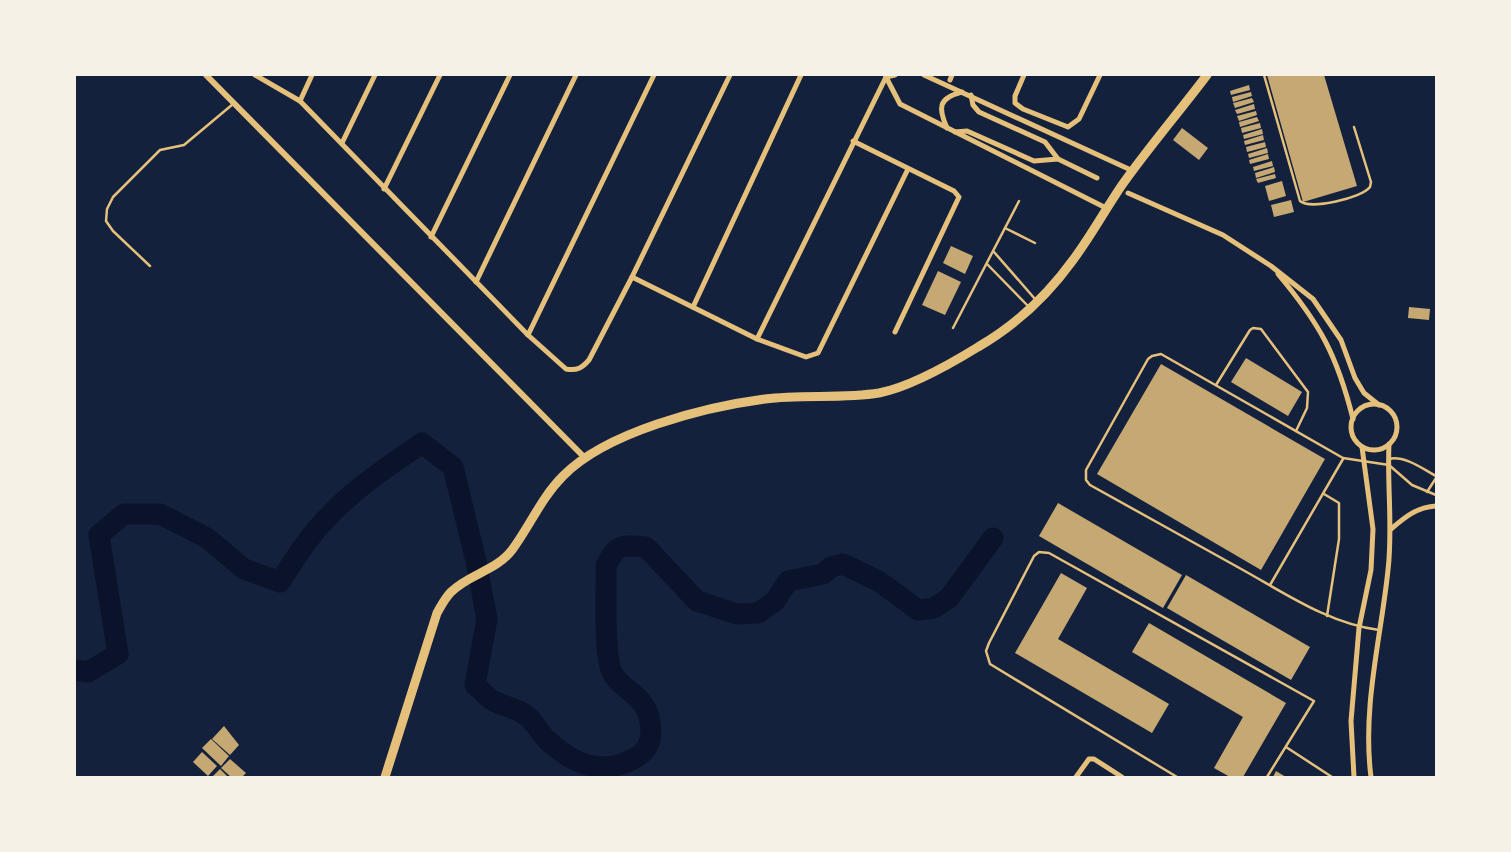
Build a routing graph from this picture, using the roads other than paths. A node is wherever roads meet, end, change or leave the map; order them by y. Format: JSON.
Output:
{"nodes":[{"id":1,"x":206,"y":75,"type":"edge"},
{"id":2,"x":255,"y":75,"type":"edge"},
{"id":3,"x":312,"y":75,"type":"edge"},
{"id":4,"x":375,"y":75,"type":"edge"},
{"id":5,"x":440,"y":75,"type":"edge"},
{"id":6,"x":510,"y":75,"type":"edge"},
{"id":7,"x":576,"y":75,"type":"edge"},
{"id":8,"x":654,"y":75,"type":"edge"},
{"id":9,"x":730,"y":75,"type":"edge"},
{"id":10,"x":802,"y":75,"type":"edge"},
{"id":11,"x":895,"y":75,"type":"edge"},
{"id":12,"x":924,"y":75,"type":"edge"},
{"id":13,"x":1100,"y":75,"type":"edge"},
{"id":14,"x":1207,"y":75,"type":"edge"},
{"id":15,"x":1264,"y":75,"type":"edge"},
{"id":16,"x":885,"y":76,"type":"edge"},
{"id":17,"x":1022,"y":76,"type":"edge"},
{"id":18,"x":963,"y":92,"type":"junction"},
{"id":19,"x":971,"y":95,"type":"junction"},
{"id":20,"x":300,"y":101,"type":"junction"},
{"id":21,"x":234,"y":104,"type":"junction"},
{"id":22,"x":1354,"y":127,"type":"dead end"},
{"id":23,"x":947,"y":128,"type":"junction"},
{"id":24,"x":955,"y":132,"type":"junction"},
{"id":25,"x":853,"y":142,"type":"junction"},
{"id":26,"x":342,"y":143,"type":"junction"},
{"id":27,"x":1058,"y":159,"type":"junction"},
{"id":28,"x":908,"y":169,"type":"junction"},
{"id":29,"x":1133,"y":171,"type":"junction"},
{"id":30,"x":1097,"y":178,"type":"dead end"},
{"id":31,"x":384,"y":189,"type":"junction"},
{"id":32,"x":1128,"y":193,"type":"dead end"},
{"id":33,"x":1019,"y":201,"type":"dead end"},
{"id":34,"x":1106,"y":208,"type":"junction"},
{"id":35,"x":1005,"y":228,"type":"junction"},
{"id":36,"x":431,"y":237,"type":"junction"},
{"id":37,"x":1035,"y":243,"type":"dead end"},
{"id":38,"x":994,"y":252,"type":"junction"},
{"id":39,"x":987,"y":264,"type":"junction"},
{"id":40,"x":150,"y":266,"type":"dead end"},
{"id":41,"x":1271,"y":266,"type":"junction"},
{"id":42,"x":632,"y":278,"type":"junction"},
{"id":43,"x":476,"y":282,"type":"junction"},
{"id":44,"x":1038,"y":302,"type":"junction"},
{"id":45,"x":693,"y":307,"type":"junction"},
{"id":46,"x":1031,"y":309,"type":"junction"},
{"id":47,"x":953,"y":328,"type":"dead end"},
{"id":48,"x":895,"y":332,"type":"dead end"},
{"id":49,"x":528,"y":336,"type":"junction"},
{"id":50,"x":757,"y":339,"type":"junction"},
{"id":51,"x":1216,"y":385,"type":"junction"},
{"id":52,"x":1379,"y":405,"type":"junction"},
{"id":53,"x":1353,"y":419,"type":"junction"},
{"id":54,"x":1296,"y":431,"type":"junction"},
{"id":55,"x":1390,"y":444,"type":"junction"},
{"id":56,"x":1362,"y":447,"type":"junction"},
{"id":57,"x":585,"y":458,"type":"junction"},
{"id":58,"x":1343,"y":458,"type":"junction"},
{"id":59,"x":1365,"y":460,"type":"junction"},
{"id":60,"x":1389,"y":462,"type":"junction"},
{"id":61,"x":1436,"y":477,"type":"edge"},
{"id":62,"x":1427,"y":492,"type":"junction"},
{"id":63,"x":1324,"y":494,"type":"junction"},
{"id":64,"x":1436,"y":495,"type":"edge"},
{"id":65,"x":1436,"y":506,"type":"edge"},
{"id":66,"x":1391,"y":528,"type":"junction"},
{"id":67,"x":1270,"y":585,"type":"junction"},
{"id":68,"x":1327,"y":616,"type":"junction"},
{"id":69,"x":1359,"y":628,"type":"junction"},
{"id":70,"x":1379,"y":630,"type":"junction"},
{"id":71,"x":1286,"y":747,"type":"junction"},
{"id":72,"x":386,"y":777,"type":"edge"},
{"id":73,"x":1076,"y":777,"type":"edge"},
{"id":74,"x":1122,"y":777,"type":"edge"},
{"id":75,"x":1177,"y":777,"type":"edge"},
{"id":76,"x":1267,"y":777,"type":"edge"},
{"id":77,"x":1332,"y":777,"type":"edge"},
{"id":78,"x":1354,"y":777,"type":"edge"},
{"id":79,"x":1371,"y":777,"type":"edge"}],
"edges":[{"from":1,"to":21,"type":"street"},
{"from":2,"to":20,"type":"street"},
{"from":3,"to":20,"type":"street"},
{"from":4,"to":26,"type":"street"},
{"from":5,"to":31,"type":"street"},
{"from":6,"to":36,"type":"street"},
{"from":7,"to":43,"type":"street"},
{"from":8,"to":49,"type":"street"},
{"from":9,"to":42,"type":"street"},
{"from":10,"to":45,"type":"street"},
{"from":11,"to":16,"type":"street"},
{"from":12,"to":18,"type":"street"},
{"from":13,"to":17,"type":"street"},
{"from":14,"to":29,"type":"main road"},
{"from":15,"to":22,"type":"lane"},
{"from":16,"to":23,"type":"street"},
{"from":16,"to":25,"type":"street"},
{"from":18,"to":19,"type":"street"},
{"from":18,"to":23,"type":"street"},
{"from":19,"to":27,"type":"street"},
{"from":19,"to":29,"type":"street"},
{"from":20,"to":26,"type":"street"},
{"from":21,"to":40,"type":"lane"},
{"from":21,"to":57,"type":"street"},
{"from":23,"to":24,"type":"street"},
{"from":24,"to":27,"type":"street"},
{"from":24,"to":34,"type":"street"},
{"from":25,"to":28,"type":"street"},
{"from":25,"to":50,"type":"street"},
{"from":26,"to":31,"type":"street"},
{"from":27,"to":30,"type":"street"},
{"from":28,"to":48,"type":"street"},
{"from":28,"to":50,"type":"street"},
{"from":29,"to":34,"type":"main road"},
{"from":31,"to":36,"type":"street"},
{"from":32,"to":41,"type":"street"},
{"from":33,"to":35,"type":"lane"},
{"from":34,"to":44,"type":"main road"},
{"from":35,"to":37,"type":"lane"},
{"from":35,"to":38,"type":"lane"},
{"from":36,"to":43,"type":"street"},
{"from":38,"to":39,"type":"lane"},
{"from":38,"to":44,"type":"lane"},
{"from":39,"to":46,"type":"lane"},
{"from":39,"to":47,"type":"lane"},
{"from":41,"to":52,"type":"street"},
{"from":41,"to":53,"type":"street"},
{"from":42,"to":45,"type":"street"},
{"from":42,"to":49,"type":"street"},
{"from":43,"to":49,"type":"street"},
{"from":44,"to":46,"type":"main road"},
{"from":45,"to":50,"type":"street"},
{"from":46,"to":57,"type":"main road"},
{"from":51,"to":54,"type":"lane"},
{"from":51,"to":54,"type":"lane"},
{"from":51,"to":67,"type":"lane"},
{"from":52,"to":53,"type":"street"},
{"from":52,"to":55,"type":"street"},
{"from":53,"to":56,"type":"street"},
{"from":54,"to":58,"type":"lane"},
{"from":55,"to":56,"type":"street"},
{"from":55,"to":60,"type":"street"},
{"from":56,"to":59,"type":"street"},
{"from":57,"to":72,"type":"main road"},
{"from":58,"to":59,"type":"lane"},
{"from":58,"to":63,"type":"lane"},
{"from":59,"to":60,"type":"lane"},
{"from":59,"to":69,"type":"street"},
{"from":60,"to":61,"type":"lane"},
{"from":60,"to":62,"type":"lane"},
{"from":60,"to":66,"type":"street"},
{"from":61,"to":62,"type":"lane"},
{"from":62,"to":64,"type":"lane"},
{"from":63,"to":67,"type":"lane"},
{"from":63,"to":68,"type":"lane"},
{"from":65,"to":66,"type":"street"},
{"from":66,"to":70,"type":"street"},
{"from":67,"to":68,"type":"lane"},
{"from":68,"to":69,"type":"lane"},
{"from":69,"to":70,"type":"lane"},
{"from":69,"to":78,"type":"street"},
{"from":70,"to":79,"type":"street"},
{"from":71,"to":75,"type":"lane"},
{"from":71,"to":76,"type":"lane"},
{"from":71,"to":77,"type":"lane"},
{"from":73,"to":74,"type":"street"}]}
